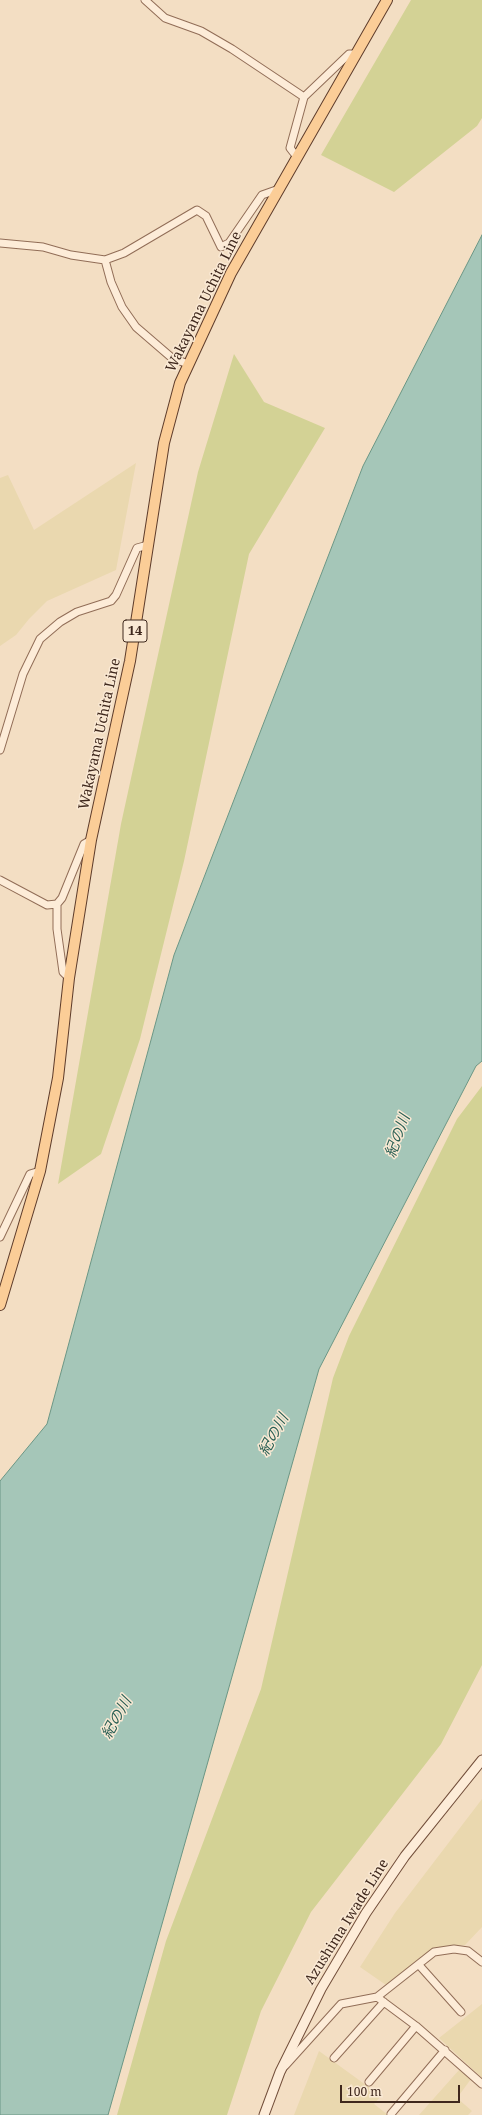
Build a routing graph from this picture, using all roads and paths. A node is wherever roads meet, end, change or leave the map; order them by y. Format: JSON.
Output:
{"nodes":[{"id":1,"x":146,"y":0,"type":"edge"},
{"id":2,"x":387,"y":0,"type":"edge"},
{"id":3,"x":356,"y":54,"type":"junction"},
{"id":4,"x":304,"y":97,"type":"junction"},
{"id":5,"x":297,"y":157,"type":"junction"},
{"id":6,"x":279,"y":190,"type":"junction"},
{"id":7,"x":0,"y":243,"type":"edge"},
{"id":8,"x":105,"y":260,"type":"junction"},
{"id":9,"x":188,"y":364,"type":"junction"},
{"id":10,"x":148,"y":545,"type":"junction"},
{"id":11,"x":0,"y":750,"type":"edge"},
{"id":12,"x":91,"y":840,"type":"junction"},
{"id":13,"x":0,"y":880,"type":"edge"},
{"id":14,"x":57,"y":904,"type":"junction"},
{"id":15,"x":69,"y":978,"type":"junction"},
{"id":16,"x":40,"y":1170,"type":"junction"},
{"id":17,"x":0,"y":1237,"type":"edge"},
{"id":18,"x":0,"y":1305,"type":"edge"},
{"id":19,"x":482,"y":1760,"type":"edge"},
{"id":20,"x":482,"y":1962,"type":"edge"},
{"id":21,"x":419,"y":1965,"type":"junction"},
{"id":22,"x":378,"y":1997,"type":"junction"},
{"id":23,"x":384,"y":2002,"type":"junction"},
{"id":24,"x":461,"y":2012,"type":"dead end"},
{"id":25,"x":416,"y":2026,"type":"junction"},
{"id":26,"x":445,"y":2050,"type":"junction"},
{"id":27,"x":334,"y":2058,"type":"dead end"},
{"id":28,"x":280,"y":2072,"type":"junction"},
{"id":29,"x":369,"y":2082,"type":"dead end"},
{"id":30,"x":482,"y":2084,"type":"edge"},
{"id":31,"x":391,"y":2114,"type":"edge"},
{"id":32,"x":264,"y":2115,"type":"edge"}],
"edges":[{"from":1,"to":4,"type":"street"},
{"from":2,"to":3,"type":"main road","name":"Wakayama Uchita Line","number":"14"},
{"from":3,"to":4,"type":"street"},
{"from":3,"to":5,"type":"main road","name":"Wakayama Uchita Line","number":"14"},
{"from":4,"to":5,"type":"street"},
{"from":5,"to":6,"type":"main road","name":"Wakayama Uchita Line","number":"14"},
{"from":6,"to":8,"type":"street"},
{"from":6,"to":9,"type":"main road","name":"Wakayama Uchita Line","number":"14"},
{"from":7,"to":8,"type":"street"},
{"from":8,"to":9,"type":"street"},
{"from":9,"to":10,"type":"main road","name":"Wakayama Uchita Line","number":"14"},
{"from":10,"to":11,"type":"street"},
{"from":10,"to":12,"type":"main road","name":"Wakayama Uchita Line","number":"14"},
{"from":12,"to":14,"type":"street"},
{"from":12,"to":15,"type":"main road","name":"Wakayama Uchita Line","number":"14"},
{"from":13,"to":14,"type":"street"},
{"from":14,"to":15,"type":"street"},
{"from":15,"to":16,"type":"main road","name":"Wakayama Uchita Line","number":"14"},
{"from":16,"to":17,"type":"street"},
{"from":16,"to":18,"type":"main road","name":"Wakayama Uchita Line","number":"14"},
{"from":19,"to":28,"type":"main road","name":"Azushima Iwade Line"},
{"from":20,"to":21,"type":"street"},
{"from":21,"to":22,"type":"street"},
{"from":21,"to":24,"type":"street"},
{"from":22,"to":23,"type":"street"},
{"from":22,"to":28,"type":"street"},
{"from":23,"to":25,"type":"street"},
{"from":23,"to":27,"type":"street"},
{"from":25,"to":26,"type":"street"},
{"from":25,"to":29,"type":"street"},
{"from":26,"to":30,"type":"street"},
{"from":26,"to":31,"type":"street"},
{"from":28,"to":32,"type":"main road","name":"Azushima Iwade Line"}]}
